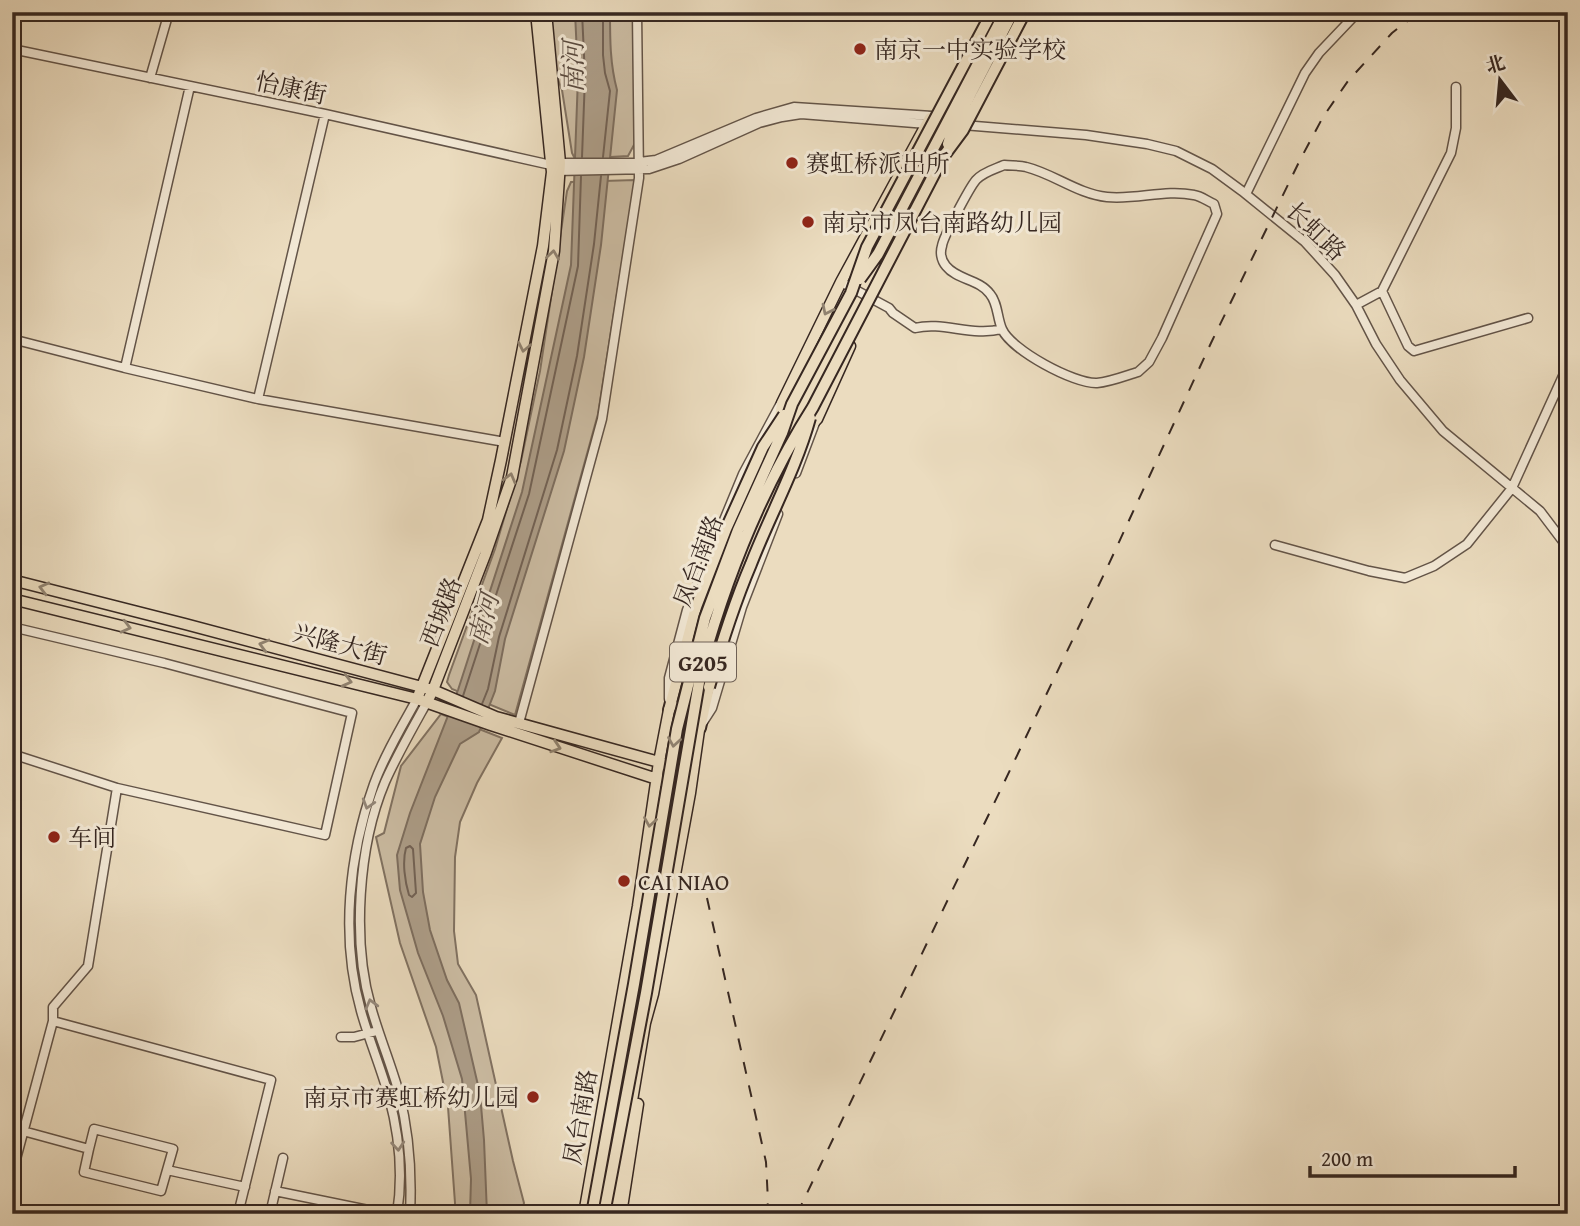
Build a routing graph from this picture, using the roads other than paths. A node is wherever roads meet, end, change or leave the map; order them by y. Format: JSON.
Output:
{"nodes":[{"id":1,"x":169,"y":12,"type":"edge"},
{"id":2,"x":536,"y":12,"type":"edge"},
{"id":3,"x":547,"y":12,"type":"edge"},
{"id":4,"x":637,"y":12,"type":"edge"},
{"id":5,"x":986,"y":12,"type":"edge"},
{"id":6,"x":992,"y":12,"type":"edge"},
{"id":7,"x":1005,"y":12,"type":"edge"},
{"id":8,"x":1013,"y":12,"type":"edge"},
{"id":9,"x":1027,"y":12,"type":"edge"},
{"id":10,"x":1358,"y":12,"type":"edge"},
{"id":11,"x":12,"y":49,"type":"edge"},
{"id":12,"x":150,"y":78,"type":"junction"},
{"id":13,"x":190,"y":86,"type":"junction"},
{"id":14,"x":1457,"y":87,"type":"dead end"},
{"id":15,"x":325,"y":114,"type":"junction"},
{"id":16,"x":929,"y":120,"type":"junction"},
{"id":17,"x":963,"y":125,"type":"junction"},
{"id":18,"x":943,"y":157,"type":"junction"},
{"id":19,"x":639,"y":166,"type":"junction"},
{"id":20,"x":560,"y":167,"type":"junction"},
{"id":21,"x":1246,"y":194,"type":"junction"},
{"id":22,"x":841,"y":282,"type":"junction"},
{"id":23,"x":1382,"y":292,"type":"junction"},
{"id":24,"x":850,"y":293,"type":"junction"},
{"id":25,"x":873,"y":299,"type":"junction"},
{"id":26,"x":1356,"y":305,"type":"junction"},
{"id":27,"x":1528,"y":318,"type":"dead end"},
{"id":28,"x":1002,"y":329,"type":"junction"},
{"id":29,"x":12,"y":339,"type":"edge"},
{"id":30,"x":1568,"y":365,"type":"edge"},
{"id":31,"x":125,"y":368,"type":"junction"},
{"id":32,"x":258,"y":399,"type":"junction"},
{"id":33,"x":787,"y":404,"type":"junction"},
{"id":34,"x":813,"y":407,"type":"junction"},
{"id":35,"x":505,"y":442,"type":"junction"},
{"id":36,"x":1512,"y":488,"type":"junction"},
{"id":37,"x":1275,"y":545,"type":"dead end"},
{"id":38,"x":1568,"y":548,"type":"edge"},
{"id":39,"x":12,"y":580,"type":"edge"},
{"id":40,"x":12,"y":599,"type":"edge"},
{"id":41,"x":12,"y":627,"type":"edge"},
{"id":42,"x":433,"y":690,"type":"junction"},
{"id":43,"x":422,"y":696,"type":"junction"},
{"id":44,"x":669,"y":710,"type":"junction"},
{"id":45,"x":493,"y":721,"type":"junction"},
{"id":46,"x":519,"y":723,"type":"junction"},
{"id":47,"x":700,"y":728,"type":"junction"},
{"id":48,"x":391,"y":745,"type":"junction"},
{"id":49,"x":401,"y":750,"type":"junction"},
{"id":50,"x":12,"y":754,"type":"edge"},
{"id":51,"x":659,"y":762,"type":"junction"},
{"id":52,"x":692,"y":774,"type":"junction"},
{"id":53,"x":657,"y":779,"type":"junction"},
{"id":54,"x":117,"y":788,"type":"junction"},
{"id":55,"x":690,"y":793,"type":"junction"},
{"id":56,"x":653,"y":994,"type":"junction"},
{"id":57,"x":53,"y":1021,"type":"junction"},
{"id":58,"x":379,"y":1031,"type":"junction"},
{"id":59,"x":369,"y":1034,"type":"junction"},
{"id":60,"x":341,"y":1037,"type":"dead end"},
{"id":61,"x":23,"y":1132,"type":"junction"},
{"id":62,"x":89,"y":1149,"type":"junction"},
{"id":63,"x":283,"y":1158,"type":"dead end"},
{"id":64,"x":167,"y":1170,"type":"junction"},
{"id":65,"x":12,"y":1174,"type":"edge"},
{"id":66,"x":245,"y":1187,"type":"junction"},
{"id":67,"x":275,"y":1191,"type":"junction"},
{"id":68,"x":368,"y":1210,"type":"dead end"},
{"id":69,"x":238,"y":1214,"type":"edge"},
{"id":70,"x":270,"y":1214,"type":"edge"},
{"id":71,"x":397,"y":1214,"type":"edge"},
{"id":72,"x":410,"y":1214,"type":"edge"},
{"id":73,"x":584,"y":1214,"type":"edge"},
{"id":74,"x":592,"y":1214,"type":"edge"},
{"id":75,"x":604,"y":1214,"type":"edge"},
{"id":76,"x":613,"y":1214,"type":"edge"},
{"id":77,"x":621,"y":1214,"type":"edge"}],
"edges":[{"from":1,"to":12,"type":"street"},
{"from":2,"to":20,"type":"main road","name":"西城路"},
{"from":3,"to":20,"type":"main road","name":"西城路"},
{"from":4,"to":19,"type":"street"},
{"from":5,"to":16,"type":"main road","name":"凤台南路"},
{"from":6,"to":24,"type":"highway","name":"凤台南路","number":"G205","bridge":true},
{"from":7,"to":24,"type":"highway","bridge":true},
{"from":8,"to":18,"type":"highway","bridge":true},
{"from":9,"to":17,"type":"main road","name":"凤台南路"},
{"from":9,"to":18,"type":"highway","bridge":true},
{"from":10,"to":21,"type":"street"},
{"from":11,"to":12,"type":"street","name":"怡康街"},
{"from":12,"to":13,"type":"street","name":"怡康街"},
{"from":13,"to":15,"type":"street","name":"怡康街"},
{"from":13,"to":31,"type":"street"},
{"from":14,"to":23,"type":"street"},
{"from":15,"to":20,"type":"street","name":"怡康街"},
{"from":15,"to":32,"type":"street"},
{"from":16,"to":17,"type":"street","name":"长虹路"},
{"from":16,"to":19,"type":"street","name":"长虹路"},
{"from":16,"to":22,"type":"main road","name":"凤台南路"},
{"from":17,"to":21,"type":"street","name":"长虹路"},
{"from":17,"to":25,"type":"main road","name":"凤台南路"},
{"from":18,"to":34,"type":"highway","name":"凤台南路","number":"G205","bridge":true},
{"from":19,"to":20,"type":"street","name":"怡康街"},
{"from":19,"to":46,"type":"street"},
{"from":20,"to":35,"type":"main road","name":"西城路","one_way":true},
{"from":42,"to":20,"type":"main road","name":"西城路","one_way":true},
{"from":21,"to":26,"type":"street","name":"长虹路"},
{"from":22,"to":25,"type":"street"},
{"from":22,"to":33,"type":"main road","name":"凤台南路","one_way":true},
{"from":23,"to":26,"type":"street"},
{"from":23,"to":27,"type":"street"},
{"from":24,"to":33,"type":"highway","name":"凤台南路","number":"G205","bridge":true},
{"from":25,"to":28,"type":"street"},
{"from":25,"to":47,"type":"main road","name":"凤台南路"},
{"from":26,"to":36,"type":"street","name":"长虹路"},
{"from":28,"to":28,"type":"street"},
{"from":29,"to":31,"type":"street"},
{"from":30,"to":36,"type":"street"},
{"from":31,"to":32,"type":"street"},
{"from":32,"to":35,"type":"street"},
{"from":33,"to":44,"type":"main road","name":"凤台南路"},
{"from":33,"to":44,"type":"highway","bridge":true},
{"from":33,"to":74,"type":"highway","name":"凤台南路","number":"G205","one_way":true,"bridge":true},
{"from":34,"to":47,"type":"highway","bridge":true},
{"from":34,"to":75,"type":"highway","name":"凤台南路","number":"G205","bridge":true},
{"from":35,"to":43,"type":"main road","name":"西城路"},
{"from":36,"to":37,"type":"street"},
{"from":36,"to":38,"type":"street","name":"长虹路"},
{"from":43,"to":39,"type":"main road","name":"兴隆大街","one_way":true},
{"from":40,"to":43,"type":"main road","name":"兴隆大街","one_way":true},
{"from":41,"to":54,"type":"street"},
{"from":42,"to":43,"type":"main road","name":"西城路"},
{"from":42,"to":45,"type":"main road","name":"兴隆大街"},
{"from":43,"to":45,"type":"main road","name":"兴隆大街"},
{"from":43,"to":48,"type":"street","name":"西城路"},
{"from":43,"to":49,"type":"street","name":"西城路"},
{"from":44,"to":51,"type":"main road","name":"凤台南路"},
{"from":45,"to":46,"type":"main road","name":"兴隆大街"},
{"from":45,"to":53,"type":"main road","name":"兴隆大街","one_way":true},
{"from":46,"to":51,"type":"main road","name":"兴隆大街"},
{"from":47,"to":52,"type":"main road","name":"凤台南路"},
{"from":48,"to":49,"type":"street"},
{"from":48,"to":59,"type":"street","name":"西城路","one_way":true},
{"from":58,"to":49,"type":"street","name":"西城路","one_way":true},
{"from":50,"to":54,"type":"street"},
{"from":51,"to":52,"type":"main road","name":"兴隆大街"},
{"from":51,"to":53,"type":"main road","name":"凤台南路"},
{"from":52,"to":55,"type":"main road","name":"凤台南路"},
{"from":53,"to":55,"type":"main road","name":"兴隆大街"},
{"from":53,"to":73,"type":"main road","name":"凤台南路","one_way":true},
{"from":54,"to":57,"type":"street"},
{"from":55,"to":56,"type":"main road","name":"凤台南路"},
{"from":56,"to":76,"type":"main road","name":"凤台南路"},
{"from":56,"to":77,"type":"main road","name":"凤台南路"},
{"from":57,"to":61,"type":"street"},
{"from":57,"to":66,"type":"street"},
{"from":58,"to":59,"type":"street"},
{"from":58,"to":72,"type":"street","name":"西城路"},
{"from":59,"to":60,"type":"street"},
{"from":59,"to":71,"type":"street","name":"西城路","one_way":true},
{"from":61,"to":62,"type":"street"},
{"from":61,"to":65,"type":"street"},
{"from":62,"to":64,"type":"street"},
{"from":62,"to":64,"type":"street"},
{"from":63,"to":67,"type":"street"},
{"from":64,"to":66,"type":"street"},
{"from":66,"to":69,"type":"street"},
{"from":67,"to":68,"type":"street"},
{"from":67,"to":70,"type":"street"}]}
